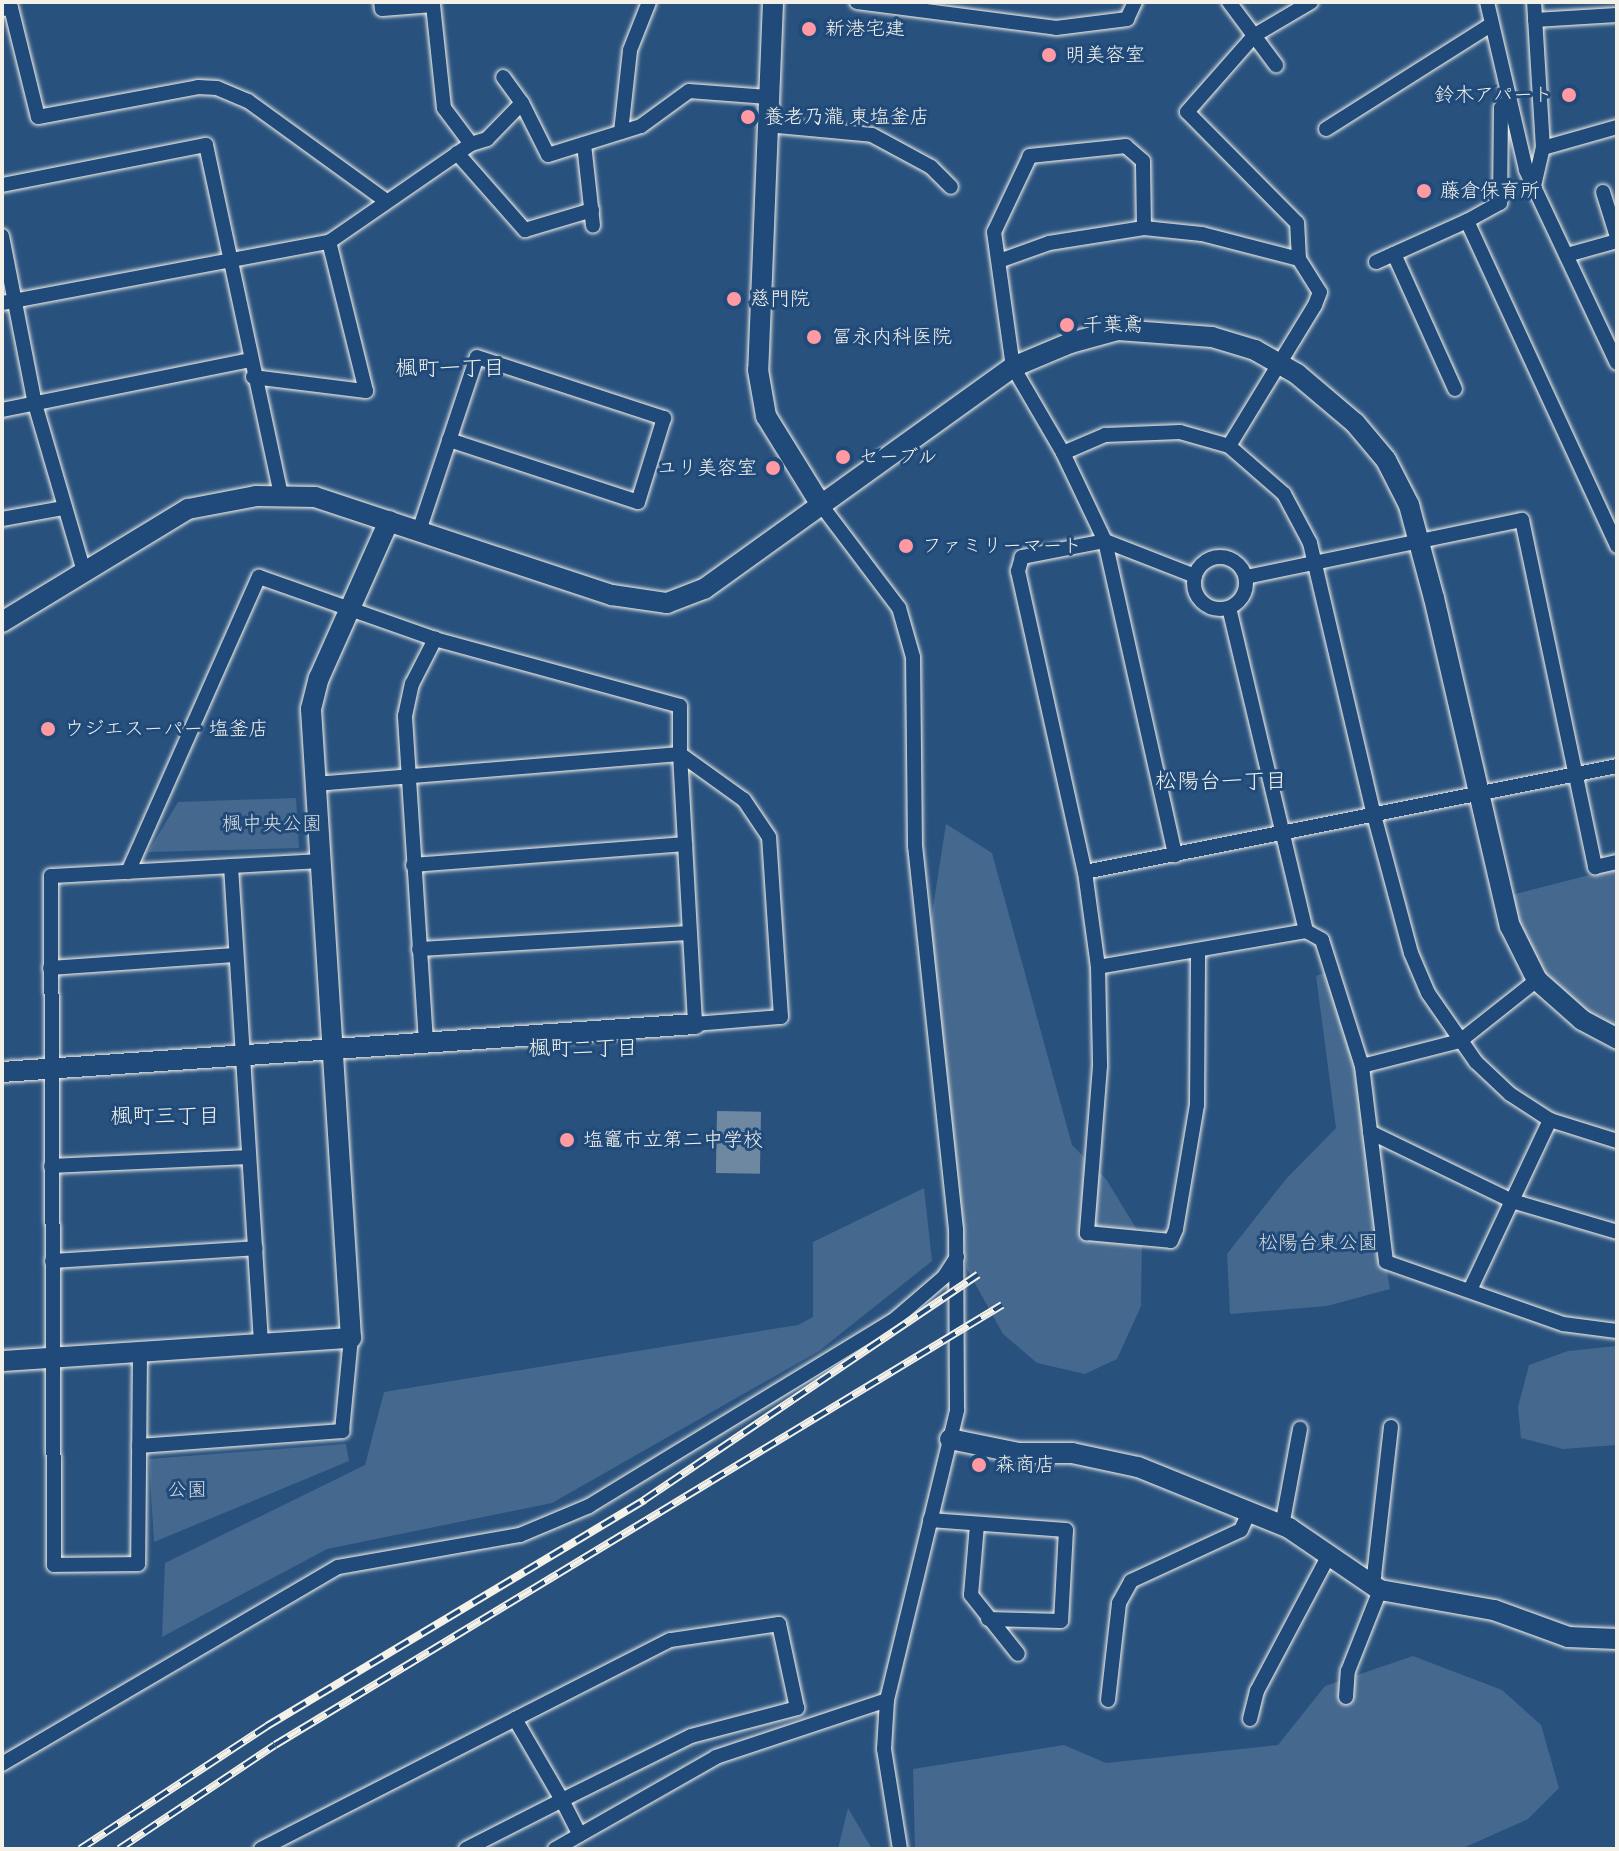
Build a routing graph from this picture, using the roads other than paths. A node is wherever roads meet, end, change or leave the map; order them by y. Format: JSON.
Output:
{"nodes":[{"id":1,"x":381,"y":2,"type":"edge"},
{"id":2,"x":649,"y":2,"type":"edge"},
{"id":3,"x":773,"y":2,"type":"edge"},
{"id":4,"x":857,"y":2,"type":"edge"},
{"id":5,"x":1135,"y":2,"type":"edge"},
{"id":6,"x":1229,"y":2,"type":"edge"},
{"id":7,"x":1311,"y":2,"type":"edge"},
{"id":8,"x":1487,"y":2,"type":"edge"},
{"id":9,"x":1534,"y":2,"type":"edge"},
{"id":10,"x":2,"y":9,"type":"edge"},
{"id":11,"x":1617,"y":15,"type":"edge"},
{"id":12,"x":1535,"y":20,"type":"junction"},
{"id":13,"x":1492,"y":24,"type":"junction"},
{"id":14,"x":1255,"y":35,"type":"junction"},
{"id":15,"x":1276,"y":65,"type":"dead end"},
{"id":16,"x":503,"y":77,"type":"dead end"},
{"id":17,"x":768,"y":97,"type":"junction"},
{"id":18,"x":1509,"y":100,"type":"junction"},
{"id":19,"x":522,"y":103,"type":"junction"},
{"id":20,"x":767,"y":125,"type":"junction"},
{"id":21,"x":1617,"y":127,"type":"edge"},
{"id":22,"x":1326,"y":129,"type":"dead end"},
{"id":23,"x":621,"y":132,"type":"junction"},
{"id":24,"x":471,"y":144,"type":"junction"},
{"id":25,"x":584,"y":144,"type":"junction"},
{"id":26,"x":1543,"y":148,"type":"junction"},
{"id":27,"x":457,"y":153,"type":"junction"},
{"id":28,"x":2,"y":185,"type":"edge"},
{"id":29,"x":1534,"y":186,"type":"junction"},
{"id":30,"x":951,"y":187,"type":"dead end"},
{"id":31,"x":1603,"y":192,"type":"dead end"},
{"id":32,"x":386,"y":201,"type":"junction"},
{"id":33,"x":592,"y":210,"type":"junction"},
{"id":34,"x":1467,"y":221,"type":"junction"},
{"id":35,"x":593,"y":226,"type":"dead end"},
{"id":36,"x":1144,"y":228,"type":"junction"},
{"id":37,"x":2,"y":236,"type":"edge"},
{"id":38,"x":1617,"y":239,"type":"edge"},
{"id":39,"x":329,"y":242,"type":"junction"},
{"id":40,"x":1394,"y":254,"type":"junction"},
{"id":41,"x":1567,"y":255,"type":"junction"},
{"id":42,"x":228,"y":258,"type":"junction"},
{"id":43,"x":1299,"y":259,"type":"junction"},
{"id":44,"x":999,"y":261,"type":"junction"},
{"id":45,"x":1376,"y":262,"type":"dead end"},
{"id":46,"x":9,"y":301,"type":"edge"},
{"id":47,"x":249,"y":360,"type":"junction"},
{"id":48,"x":1617,"y":363,"type":"edge"},
{"id":49,"x":1279,"y":364,"type":"junction"},
{"id":50,"x":1013,"y":367,"type":"junction"},
{"id":51,"x":253,"y":377,"type":"junction"},
{"id":52,"x":1455,"y":389,"type":"dead end"},
{"id":53,"x":35,"y":404,"type":"junction"},
{"id":54,"x":2,"y":410,"type":"edge"},
{"id":55,"x":449,"y":440,"type":"junction"},
{"id":56,"x":1229,"y":446,"type":"junction"},
{"id":57,"x":1063,"y":453,"type":"junction"},
{"id":58,"x":281,"y":496,"type":"junction"},
{"id":59,"x":821,"y":505,"type":"junction"},
{"id":60,"x":64,"y":508,"type":"junction"},
{"id":61,"x":2,"y":519,"type":"edge"},
{"id":62,"x":389,"y":521,"type":"junction"},
{"id":63,"x":419,"y":531,"type":"junction"},
{"id":64,"x":1105,"y":541,"type":"junction"},
{"id":65,"x":1419,"y":541,"type":"junction"},
{"id":66,"x":1617,"y":546,"type":"edge"},
{"id":67,"x":1314,"y":562,"type":"junction"},
{"id":68,"x":84,"y":572,"type":"junction"},
{"id":69,"x":1195,"y":576,"type":"junction"},
{"id":70,"x":1246,"y":577,"type":"junction"},
{"id":71,"x":1229,"y":608,"type":"junction"},
{"id":72,"x":350,"y":609,"type":"junction"},
{"id":73,"x":2,"y":622,"type":"edge"},
{"id":74,"x":435,"y":639,"type":"junction"},
{"id":75,"x":680,"y":754,"type":"junction"},
{"id":76,"x":1617,"y":766,"type":"edge"},
{"id":77,"x":406,"y":775,"type":"junction"},
{"id":78,"x":1575,"y":775,"type":"junction"},
{"id":79,"x":315,"y":784,"type":"junction"},
{"id":80,"x":1482,"y":797,"type":"junction"},
{"id":81,"x":1374,"y":815,"type":"junction"},
{"id":82,"x":1281,"y":835,"type":"junction"},
{"id":83,"x":685,"y":844,"type":"junction"},
{"id":84,"x":1175,"y":855,"type":"junction"},
{"id":85,"x":319,"y":861,"type":"junction"},
{"id":86,"x":1617,"y":862,"type":"edge"},
{"id":87,"x":413,"y":865,"type":"junction"},
{"id":88,"x":231,"y":866,"type":"junction"},
{"id":89,"x":128,"y":872,"type":"junction"},
{"id":90,"x":1085,"y":872,"type":"junction"},
{"id":91,"x":1306,"y":931,"type":"junction"},
{"id":92,"x":690,"y":933,"type":"junction"},
{"id":93,"x":419,"y":949,"type":"junction"},
{"id":94,"x":1198,"y":951,"type":"junction"},
{"id":95,"x":235,"y":955,"type":"junction"},
{"id":96,"x":1098,"y":967,"type":"junction"},
{"id":97,"x":50,"y":968,"type":"junction"},
{"id":98,"x":1537,"y":980,"type":"junction"},
{"id":99,"x":695,"y":1024,"type":"junction"},
{"id":100,"x":1617,"y":1039,"type":"edge"},
{"id":101,"x":1460,"y":1041,"type":"junction"},
{"id":102,"x":426,"y":1042,"type":"junction"},
{"id":103,"x":331,"y":1048,"type":"junction"},
{"id":104,"x":239,"y":1055,"type":"junction"},
{"id":105,"x":1362,"y":1066,"type":"junction"},
{"id":106,"x":50,"y":1069,"type":"junction"},
{"id":107,"x":2,"y":1072,"type":"edge"},
{"id":108,"x":1550,"y":1120,"type":"junction"},
{"id":109,"x":1370,"y":1132,"type":"junction"},
{"id":110,"x":1617,"y":1141,"type":"edge"},
{"id":111,"x":248,"y":1157,"type":"junction"},
{"id":112,"x":51,"y":1166,"type":"junction"},
{"id":113,"x":1512,"y":1201,"type":"junction"},
{"id":114,"x":1617,"y":1232,"type":"edge"},
{"id":115,"x":256,"y":1248,"type":"junction"},
{"id":116,"x":957,"y":1257,"type":"junction"},
{"id":117,"x":52,"y":1261,"type":"junction"},
{"id":118,"x":1470,"y":1290,"type":"junction"},
{"id":119,"x":1617,"y":1331,"type":"edge"},
{"id":120,"x":351,"y":1338,"type":"junction"},
{"id":121,"x":261,"y":1344,"type":"junction"},
{"id":122,"x":140,"y":1352,"type":"junction"},
{"id":123,"x":53,"y":1358,"type":"junction"},
{"id":124,"x":2,"y":1361,"type":"edge"},
{"id":125,"x":1391,"y":1427,"type":"dead end"},
{"id":126,"x":1300,"y":1429,"type":"dead end"},
{"id":127,"x":950,"y":1439,"type":"junction"},
{"id":128,"x":139,"y":1446,"type":"junction"},
{"id":129,"x":1249,"y":1512,"type":"junction"},
{"id":130,"x":930,"y":1520,"type":"junction"},
{"id":131,"x":977,"y":1525,"type":"junction"},
{"id":132,"x":1282,"y":1526,"type":"junction"},
{"id":133,"x":1330,"y":1553,"type":"junction"},
{"id":134,"x":1374,"y":1587,"type":"junction"},
{"id":135,"x":988,"y":1619,"type":"junction"},
{"id":136,"x":1617,"y":1639,"type":"edge"},
{"id":137,"x":1018,"y":1654,"type":"dead end"},
{"id":138,"x":1346,"y":1697,"type":"dead end"},
{"id":139,"x":887,"y":1700,"type":"junction"},
{"id":140,"x":1108,"y":1700,"type":"dead end"},
{"id":141,"x":515,"y":1719,"type":"junction"},
{"id":142,"x":1250,"y":1719,"type":"dead end"},
{"id":143,"x":2,"y":1764,"type":"edge"},
{"id":144,"x":562,"y":1800,"type":"junction"},
{"id":145,"x":580,"y":1835,"type":"junction"},
{"id":146,"x":261,"y":1849,"type":"edge"},
{"id":147,"x":466,"y":1849,"type":"edge"},
{"id":148,"x":555,"y":1849,"type":"edge"},
{"id":149,"x":900,"y":1849,"type":"edge"}],
"edges":[{"from":1,"to":24,"type":"street"},
{"from":2,"to":23,"type":"street"},
{"from":3,"to":17,"type":"street"},
{"from":4,"to":5,"type":"street"},
{"from":6,"to":14,"type":"street"},
{"from":7,"to":14,"type":"street"},
{"from":8,"to":13,"type":"street"},
{"from":9,"to":12,"type":"street"},
{"from":10,"to":32,"type":"street"},
{"from":11,"to":12,"type":"street"},
{"from":12,"to":26,"type":"street"},
{"from":13,"to":18,"type":"street"},
{"from":13,"to":22,"type":"street"},
{"from":14,"to":15,"type":"street"},
{"from":14,"to":43,"type":"street"},
{"from":16,"to":19,"type":"street"},
{"from":17,"to":20,"type":"street"},
{"from":17,"to":23,"type":"street"},
{"from":18,"to":29,"type":"street"},
{"from":18,"to":34,"type":"street"},
{"from":19,"to":24,"type":"street"},
{"from":19,"to":25,"type":"street"},
{"from":20,"to":30,"type":"street"},
{"from":20,"to":59,"type":"street"},
{"from":21,"to":26,"type":"street"},
{"from":23,"to":25,"type":"street"},
{"from":24,"to":27,"type":"street"},
{"from":25,"to":33,"type":"street"},
{"from":26,"to":29,"type":"street"},
{"from":27,"to":32,"type":"street"},
{"from":27,"to":33,"type":"street"},
{"from":28,"to":42,"type":"street"},
{"from":29,"to":41,"type":"street"},
{"from":31,"to":38,"type":"street"},
{"from":32,"to":39,"type":"street"},
{"from":33,"to":35,"type":"street"},
{"from":34,"to":40,"type":"street"},
{"from":34,"to":66,"type":"street"},
{"from":36,"to":43,"type":"street"},
{"from":36,"to":44,"type":"street"},
{"from":36,"to":44,"type":"street"},
{"from":37,"to":46,"type":"street"},
{"from":38,"to":41,"type":"street"},
{"from":39,"to":42,"type":"street"},
{"from":39,"to":51,"type":"street"},
{"from":40,"to":45,"type":"street"},
{"from":40,"to":52,"type":"street"},
{"from":41,"to":48,"type":"street"},
{"from":42,"to":46,"type":"street"},
{"from":42,"to":47,"type":"street"},
{"from":43,"to":49,"type":"street"},
{"from":44,"to":50,"type":"street"},
{"from":46,"to":53,"type":"street"},
{"from":47,"to":51,"type":"street"},
{"from":47,"to":53,"type":"street"},
{"from":49,"to":50,"type":"street"},
{"from":49,"to":56,"type":"street"},
{"from":49,"to":65,"type":"street"},
{"from":50,"to":57,"type":"street"},
{"from":50,"to":59,"type":"street"},
{"from":51,"to":58,"type":"street"},
{"from":53,"to":54,"type":"street"},
{"from":53,"to":60,"type":"street"},
{"from":55,"to":55,"type":"street"},
{"from":55,"to":63,"type":"street"},
{"from":56,"to":57,"type":"street"},
{"from":56,"to":67,"type":"street"},
{"from":57,"to":64,"type":"street"},
{"from":58,"to":62,"type":"street"},
{"from":58,"to":68,"type":"street"},
{"from":59,"to":63,"type":"street"},
{"from":59,"to":116,"type":"street"},
{"from":60,"to":61,"type":"street"},
{"from":60,"to":68,"type":"street"},
{"from":62,"to":63,"type":"street"},
{"from":62,"to":72,"type":"street"},
{"from":64,"to":69,"type":"street"},
{"from":64,"to":84,"type":"street"},
{"from":64,"to":90,"type":"street"},
{"from":65,"to":67,"type":"street"},
{"from":65,"to":78,"type":"street"},
{"from":65,"to":80,"type":"street"},
{"from":67,"to":70,"type":"street"},
{"from":67,"to":81,"type":"street"},
{"from":68,"to":73,"type":"street"},
{"from":69,"to":70,"type":"street"},
{"from":69,"to":71,"type":"street"},
{"from":70,"to":71,"type":"street"},
{"from":71,"to":82,"type":"street"},
{"from":72,"to":74,"type":"street"},
{"from":72,"to":79,"type":"street"},
{"from":72,"to":89,"type":"street"},
{"from":74,"to":75,"type":"street"},
{"from":74,"to":77,"type":"street"},
{"from":75,"to":77,"type":"street"},
{"from":75,"to":83,"type":"street"},
{"from":75,"to":99,"type":"street"},
{"from":76,"to":78,"type":"street"},
{"from":77,"to":79,"type":"street"},
{"from":77,"to":87,"type":"street"},
{"from":78,"to":80,"type":"street"},
{"from":78,"to":86,"type":"street"},
{"from":79,"to":85,"type":"street"},
{"from":80,"to":81,"type":"street"},
{"from":80,"to":98,"type":"street"},
{"from":81,"to":82,"type":"street"},
{"from":81,"to":101,"type":"street"},
{"from":82,"to":84,"type":"street"},
{"from":82,"to":91,"type":"street"},
{"from":83,"to":87,"type":"street"},
{"from":83,"to":92,"type":"street"},
{"from":84,"to":90,"type":"street"},
{"from":85,"to":88,"type":"street"},
{"from":85,"to":103,"type":"street"},
{"from":87,"to":93,"type":"street"},
{"from":88,"to":89,"type":"street"},
{"from":88,"to":95,"type":"street"},
{"from":89,"to":97,"type":"street"},
{"from":90,"to":96,"type":"street"},
{"from":91,"to":94,"type":"street"},
{"from":91,"to":105,"type":"street"},
{"from":92,"to":93,"type":"street"},
{"from":92,"to":99,"type":"street"},
{"from":93,"to":102,"type":"street"},
{"from":94,"to":96,"type":"street"},
{"from":94,"to":96,"type":"street"},
{"from":95,"to":97,"type":"street"},
{"from":95,"to":104,"type":"street"},
{"from":97,"to":106,"type":"street"},
{"from":98,"to":100,"type":"street"},
{"from":98,"to":101,"type":"street"},
{"from":99,"to":102,"type":"street"},
{"from":101,"to":105,"type":"street"},
{"from":101,"to":108,"type":"street"},
{"from":102,"to":103,"type":"street"},
{"from":103,"to":104,"type":"street"},
{"from":103,"to":120,"type":"street"},
{"from":104,"to":106,"type":"street"},
{"from":104,"to":111,"type":"street"},
{"from":105,"to":109,"type":"street"},
{"from":106,"to":107,"type":"street"},
{"from":106,"to":112,"type":"street"},
{"from":108,"to":110,"type":"street"},
{"from":108,"to":113,"type":"street"},
{"from":109,"to":113,"type":"street"},
{"from":109,"to":118,"type":"street"},
{"from":111,"to":112,"type":"street"},
{"from":111,"to":115,"type":"street"},
{"from":112,"to":117,"type":"street"},
{"from":113,"to":114,"type":"street"},
{"from":113,"to":118,"type":"street"},
{"from":115,"to":117,"type":"street"},
{"from":115,"to":121,"type":"street"},
{"from":116,"to":127,"type":"street"},
{"from":116,"to":143,"type":"street"},
{"from":117,"to":123,"type":"street"},
{"from":118,"to":119,"type":"street"},
{"from":120,"to":121,"type":"street"},
{"from":120,"to":128,"type":"street"},
{"from":121,"to":122,"type":"street"},
{"from":122,"to":123,"type":"street"},
{"from":122,"to":128,"type":"street"},
{"from":123,"to":124,"type":"street"},
{"from":123,"to":128,"type":"street"},
{"from":125,"to":134,"type":"street"},
{"from":126,"to":132,"type":"street"},
{"from":127,"to":129,"type":"street"},
{"from":127,"to":130,"type":"street"},
{"from":129,"to":132,"type":"street"},
{"from":129,"to":140,"type":"street"},
{"from":130,"to":131,"type":"street"},
{"from":130,"to":139,"type":"street"},
{"from":131,"to":135,"type":"street"},
{"from":131,"to":135,"type":"street"},
{"from":132,"to":133,"type":"street"},
{"from":133,"to":134,"type":"street"},
{"from":133,"to":142,"type":"street"},
{"from":134,"to":136,"type":"street"},
{"from":134,"to":138,"type":"street"},
{"from":135,"to":137,"type":"street"},
{"from":139,"to":145,"type":"street"},
{"from":139,"to":149,"type":"street"},
{"from":141,"to":144,"type":"street"},
{"from":141,"to":144,"type":"street"},
{"from":141,"to":146,"type":"street"},
{"from":144,"to":145,"type":"street"},
{"from":144,"to":147,"type":"street"},
{"from":145,"to":148,"type":"street"}]}
